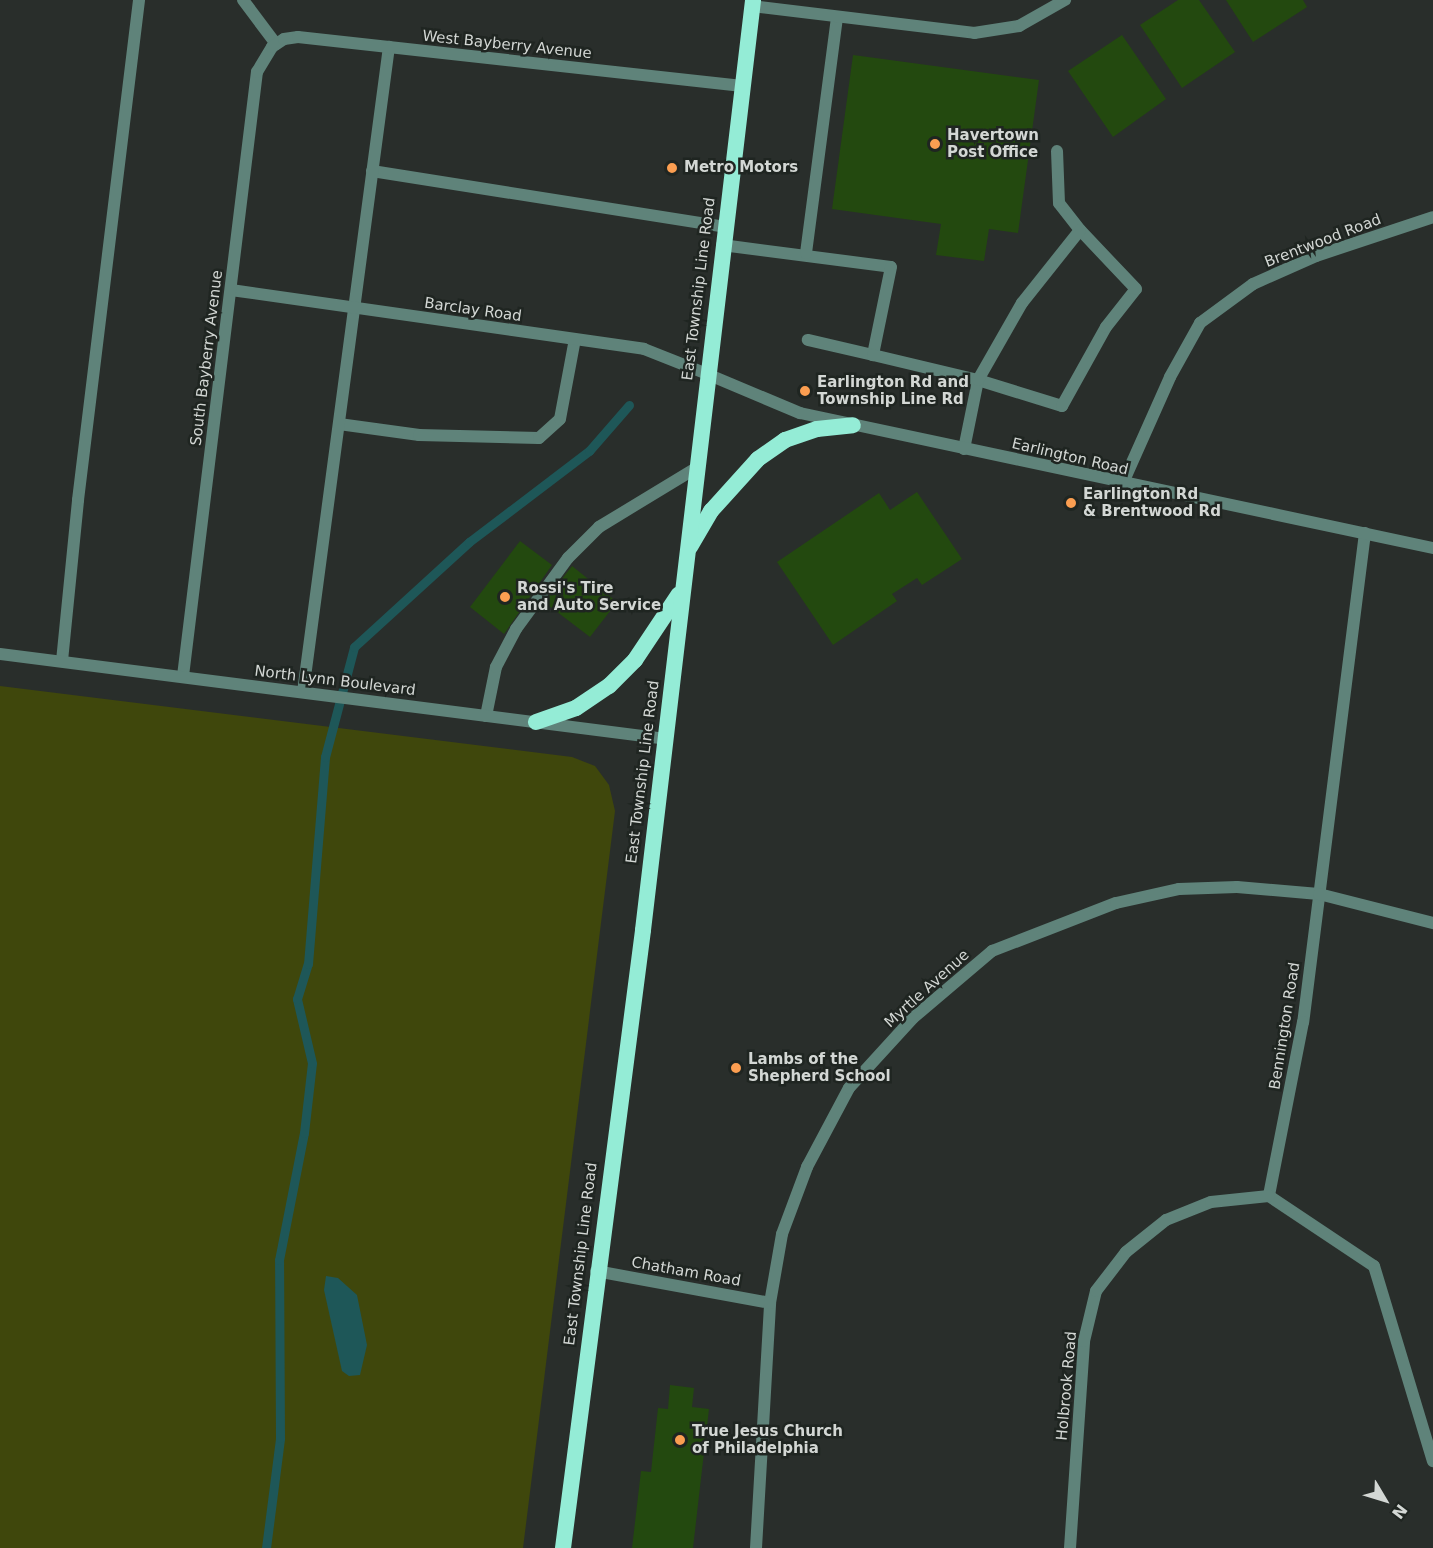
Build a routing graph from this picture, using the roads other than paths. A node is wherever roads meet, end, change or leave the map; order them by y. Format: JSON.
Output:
{"nodes":[{"id":1,"x":140,"y":0,"type":"edge"},
{"id":2,"x":243,"y":0,"type":"edge"},
{"id":3,"x":1065,"y":0,"type":"edge"},
{"id":4,"x":752,"y":3,"type":"edge"},
{"id":5,"x":837,"y":16,"type":"junction"},
{"id":6,"x":274,"y":46,"type":"junction"},
{"id":7,"x":389,"y":47,"type":"junction"},
{"id":8,"x":742,"y":86,"type":"junction"},
{"id":9,"x":1057,"y":150,"type":"dead end"},
{"id":10,"x":372,"y":171,"type":"junction"},
{"id":11,"x":1433,"y":217,"type":"edge"},
{"id":12,"x":724,"y":227,"type":"junction"},
{"id":13,"x":1080,"y":230,"type":"junction"},
{"id":14,"x":722,"y":245,"type":"junction"},
{"id":15,"x":806,"y":253,"type":"junction"},
{"id":16,"x":231,"y":290,"type":"junction"},
{"id":17,"x":354,"y":308,"type":"junction"},
{"id":18,"x":575,"y":339,"type":"junction"},
{"id":19,"x":808,"y":340,"type":"dead end"},
{"id":20,"x":873,"y":355,"type":"junction"},
{"id":21,"x":707,"y":374,"type":"junction"},
{"id":22,"x":978,"y":380,"type":"junction"},
{"id":23,"x":339,"y":424,"type":"junction"},
{"id":24,"x":853,"y":425,"type":"junction"},
{"id":25,"x":964,"y":449,"type":"junction"},
{"id":26,"x":696,"y":468,"type":"junction"},
{"id":27,"x":1122,"y":484,"type":"junction"},
{"id":28,"x":1365,"y":533,"type":"junction"},
{"id":29,"x":1433,"y":548,"type":"edge"},
{"id":30,"x":687,"y":553,"type":"junction"},
{"id":31,"x":683,"y":588,"type":"junction"},
{"id":32,"x":0,"y":654,"type":"edge"},
{"id":33,"x":62,"y":661,"type":"junction"},
{"id":34,"x":183,"y":676,"type":"junction"},
{"id":35,"x":303,"y":692,"type":"junction"},
{"id":36,"x":486,"y":716,"type":"junction"},
{"id":37,"x":536,"y":722,"type":"junction"},
{"id":38,"x":666,"y":739,"type":"junction"},
{"id":39,"x":1318,"y":894,"type":"junction"},
{"id":40,"x":1433,"y":923,"type":"edge"},
{"id":41,"x":1269,"y":1196,"type":"junction"},
{"id":42,"x":596,"y":1271,"type":"junction"},
{"id":43,"x":770,"y":1303,"type":"junction"},
{"id":44,"x":1433,"y":1461,"type":"edge"},
{"id":45,"x":563,"y":1548,"type":"edge"},
{"id":46,"x":756,"y":1548,"type":"edge"},
{"id":47,"x":1070,"y":1548,"type":"edge"}],
"edges":[{"from":1,"to":33,"type":"street"},
{"from":2,"to":6,"type":"street"},
{"from":3,"to":5,"type":"street"},
{"from":4,"to":5,"type":"street"},
{"from":4,"to":8,"type":"highway","name":"East Township Line Road"},
{"from":5,"to":15,"type":"street"},
{"from":6,"to":7,"type":"street","name":"West Bayberry Avenue"},
{"from":6,"to":16,"type":"street","name":"South Bayberry Avenue"},
{"from":7,"to":8,"type":"street","name":"West Bayberry Avenue"},
{"from":7,"to":10,"type":"street"},
{"from":8,"to":12,"type":"highway","name":"East Township Line Road"},
{"from":9,"to":13,"type":"street"},
{"from":10,"to":12,"type":"street"},
{"from":10,"to":17,"type":"street"},
{"from":11,"to":27,"type":"street","name":"Brentwood Road"},
{"from":12,"to":14,"type":"highway","name":"East Township Line Road"},
{"from":13,"to":22,"type":"street"},
{"from":13,"to":22,"type":"street"},
{"from":14,"to":15,"type":"street"},
{"from":14,"to":21,"type":"highway","name":"East Township Line Road"},
{"from":15,"to":20,"type":"street"},
{"from":16,"to":17,"type":"street","name":"Barclay Road"},
{"from":16,"to":34,"type":"street","name":"South Bayberry Avenue"},
{"from":17,"to":18,"type":"street","name":"Barclay Road"},
{"from":17,"to":23,"type":"street"},
{"from":18,"to":21,"type":"street","name":"Barclay Road"},
{"from":18,"to":23,"type":"street"},
{"from":19,"to":20,"type":"street"},
{"from":20,"to":22,"type":"street"},
{"from":21,"to":24,"type":"street","name":"Earlington Road"},
{"from":21,"to":26,"type":"highway","name":"East Township Line Road"},
{"from":22,"to":25,"type":"street"},
{"from":23,"to":35,"type":"street"},
{"from":24,"to":25,"type":"street","name":"Earlington Road"},
{"from":24,"to":30,"type":"highway"},
{"from":25,"to":27,"type":"street","name":"Earlington Road"},
{"from":26,"to":30,"type":"highway","name":"East Township Line Road"},
{"from":26,"to":36,"type":"street"},
{"from":27,"to":28,"type":"street","name":"Earlington Road"},
{"from":28,"to":29,"type":"street","name":"Earlington Road"},
{"from":28,"to":39,"type":"street","name":"Bennington Road"},
{"from":30,"to":31,"type":"highway","name":"East Township Line Road"},
{"from":31,"to":37,"type":"highway"},
{"from":31,"to":38,"type":"highway","name":"East Township Line Road"},
{"from":32,"to":33,"type":"street","name":"North Lynn Boulevard"},
{"from":33,"to":34,"type":"street","name":"North Lynn Boulevard"},
{"from":34,"to":35,"type":"street","name":"North Lynn Boulevard"},
{"from":35,"to":36,"type":"street","name":"North Lynn Boulevard"},
{"from":36,"to":37,"type":"street","name":"North Lynn Boulevard"},
{"from":37,"to":38,"type":"street","name":"North Lynn Boulevard"},
{"from":38,"to":42,"type":"highway","name":"East Township Line Road"},
{"from":39,"to":40,"type":"street","name":"Myrtle Avenue"},
{"from":39,"to":41,"type":"street","name":"Bennington Road"},
{"from":39,"to":43,"type":"street","name":"Myrtle Avenue"},
{"from":41,"to":44,"type":"street"},
{"from":41,"to":47,"type":"street","name":"Holbrook Road"},
{"from":42,"to":43,"type":"street","name":"Chatham Road"},
{"from":42,"to":45,"type":"highway","name":"East Township Line Road"},
{"from":43,"to":46,"type":"street","name":"Myrtle Avenue"}]}
